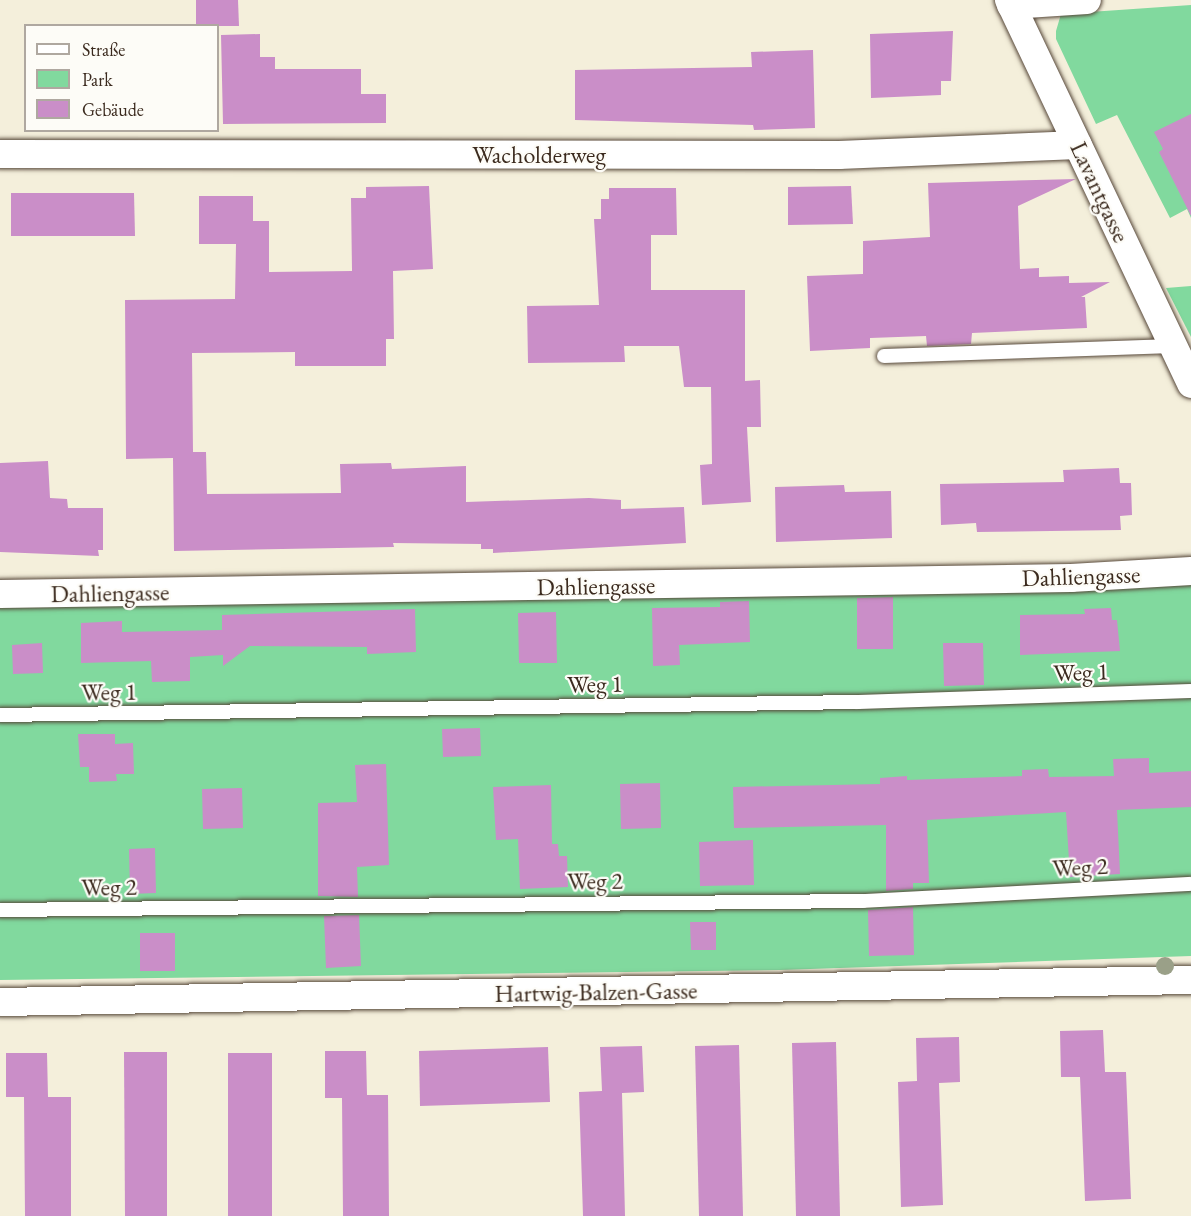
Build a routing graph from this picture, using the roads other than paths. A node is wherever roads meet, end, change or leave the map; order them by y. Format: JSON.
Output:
{"nodes":[{"id":1,"x":1087,"y":0,"type":"edge"},
{"id":2,"x":1010,"y":2,"type":"edge"},
{"id":3,"x":1078,"y":146,"type":"junction"},
{"id":4,"x":0,"y":154,"type":"edge"},
{"id":5,"x":1173,"y":346,"type":"junction"},
{"id":6,"x":884,"y":356,"type":"dead end"},
{"id":7,"x":1191,"y":384,"type":"edge"},
{"id":8,"x":1191,"y":571,"type":"edge"},
{"id":9,"x":0,"y":594,"type":"edge"},
{"id":10,"x":1191,"y":691,"type":"edge"},
{"id":11,"x":0,"y":715,"type":"edge"},
{"id":12,"x":1191,"y":884,"type":"edge"},
{"id":13,"x":0,"y":910,"type":"edge"},
{"id":14,"x":1191,"y":980,"type":"edge"},
{"id":15,"x":0,"y":1002,"type":"edge"}],
"edges":[{"from":1,"to":2,"type":"street"},
{"from":2,"to":3,"type":"street","name":"Lavantgasse"},
{"from":3,"to":4,"type":"street","name":"Wacholderweg"},
{"from":3,"to":5,"type":"street","name":"Lavantgasse"},
{"from":5,"to":6,"type":"lane"},
{"from":5,"to":7,"type":"street","name":"Lavantgasse"},
{"from":8,"to":9,"type":"street","name":"Dahliengasse"},
{"from":10,"to":11,"type":"lane","name":"Weg 1"},
{"from":12,"to":13,"type":"lane","name":"Weg 2"},
{"from":14,"to":15,"type":"street","name":"Hartwig-Balzen-Gasse"}]}
